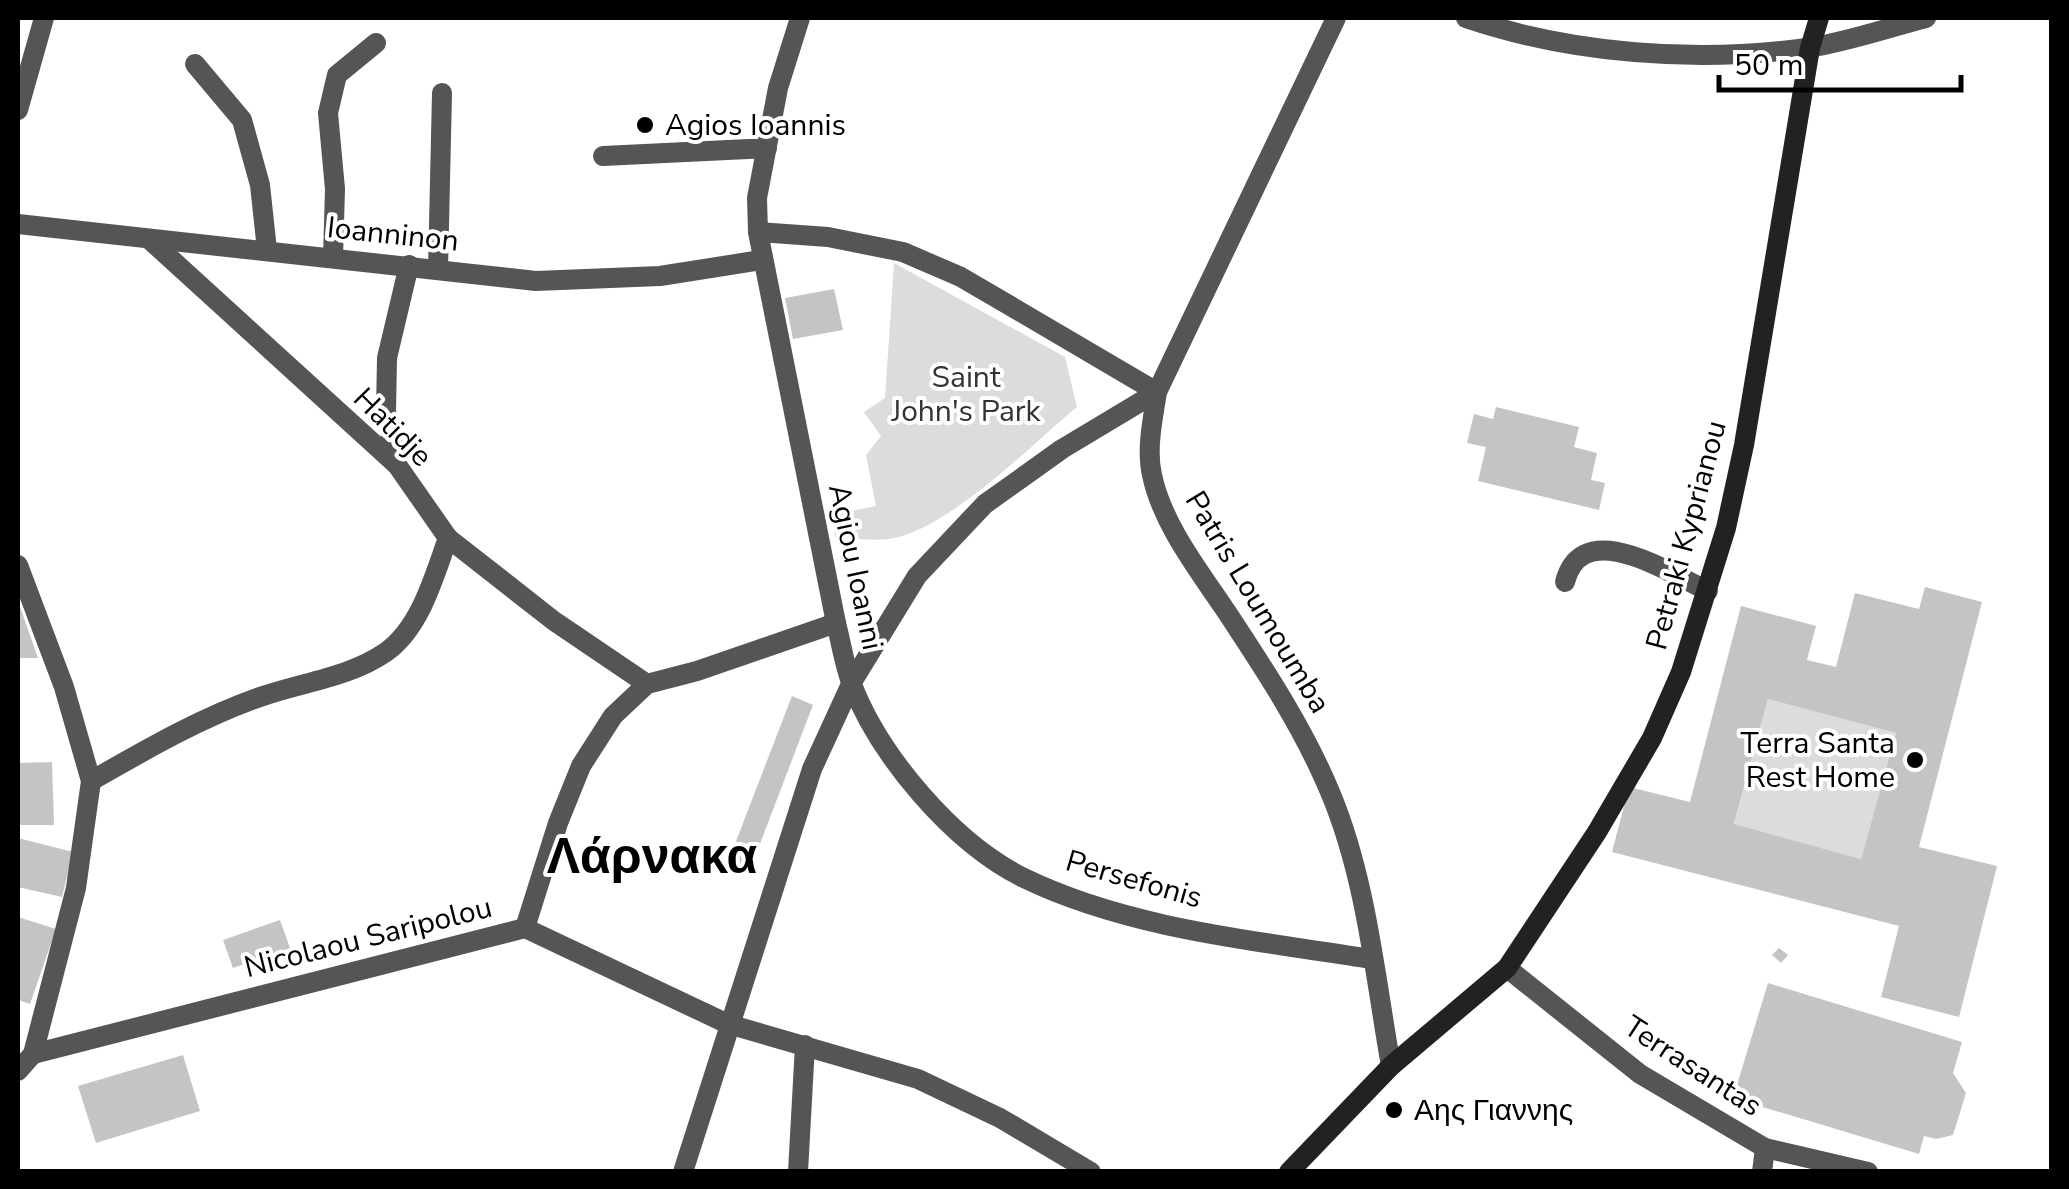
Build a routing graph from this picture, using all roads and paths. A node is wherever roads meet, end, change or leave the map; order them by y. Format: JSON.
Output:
{"nodes":[{"id":1,"x":44,"y":18,"type":"edge"},
{"id":2,"x":800,"y":18,"type":"edge"},
{"id":3,"x":1336,"y":18,"type":"edge"},
{"id":4,"x":1466,"y":18,"type":"edge"},
{"id":5,"x":1819,"y":18,"type":"edge"},
{"id":6,"x":1926,"y":18,"type":"edge"},
{"id":7,"x":376,"y":43,"type":"dead end"},
{"id":8,"x":1810,"y":48,"type":"junction"},
{"id":9,"x":195,"y":64,"type":"dead end"},
{"id":10,"x":442,"y":93,"type":"dead end"},
{"id":11,"x":18,"y":110,"type":"edge"},
{"id":12,"x":766,"y":148,"type":"junction"},
{"id":13,"x":603,"y":156,"type":"dead end"},
{"id":14,"x":18,"y":224,"type":"edge"},
{"id":15,"x":758,"y":232,"type":"junction"},
{"id":16,"x":149,"y":239,"type":"junction"},
{"id":17,"x":267,"y":250,"type":"junction"},
{"id":18,"x":333,"y":257,"type":"junction"},
{"id":19,"x":761,"y":260,"type":"junction"},
{"id":20,"x":409,"y":265,"type":"junction"},
{"id":21,"x":438,"y":268,"type":"junction"},
{"id":22,"x":1157,"y":392,"type":"junction"},
{"id":23,"x":397,"y":465,"type":"junction"},
{"id":24,"x":448,"y":538,"type":"junction"},
{"id":25,"x":18,"y":565,"type":"edge"},
{"id":26,"x":1565,"y":582,"type":"dead end"},
{"id":27,"x":1708,"y":590,"type":"junction"},
{"id":28,"x":836,"y":623,"type":"junction"},
{"id":29,"x":852,"y":682,"type":"junction"},
{"id":30,"x":647,"y":684,"type":"junction"},
{"id":31,"x":91,"y":781,"type":"junction"},
{"id":32,"x":525,"y":928,"type":"junction"},
{"id":33,"x":1372,"y":959,"type":"junction"},
{"id":34,"x":1507,"y":968,"type":"junction"},
{"id":35,"x":728,"y":1024,"type":"junction"},
{"id":36,"x":805,"y":1046,"type":"junction"},
{"id":37,"x":33,"y":1054,"type":"junction"},
{"id":38,"x":1392,"y":1066,"type":"junction"},
{"id":39,"x":18,"y":1071,"type":"edge"},
{"id":40,"x":1765,"y":1148,"type":"junction"},
{"id":41,"x":684,"y":1172,"type":"edge"},
{"id":42,"x":798,"y":1172,"type":"edge"},
{"id":43,"x":1091,"y":1172,"type":"edge"},
{"id":44,"x":1289,"y":1172,"type":"edge"},
{"id":45,"x":1762,"y":1172,"type":"edge"},
{"id":46,"x":1868,"y":1172,"type":"edge"}],
"edges":[{"from":1,"to":11,"type":"street"},
{"from":2,"to":12,"type":"street","name":"Agiou Ioanni"},
{"from":3,"to":22,"type":"street","name":"Patris Loumoumba"},
{"from":4,"to":8,"type":"street"},
{"from":5,"to":8,"type":"main road","name":"Petraki Kyprianou"},
{"from":6,"to":8,"type":"street"},
{"from":7,"to":18,"type":"street"},
{"from":8,"to":27,"type":"main road","name":"Petraki Kyprianou"},
{"from":9,"to":17,"type":"street"},
{"from":10,"to":21,"type":"street"},
{"from":12,"to":13,"type":"street"},
{"from":12,"to":15,"type":"street","name":"Agiou Ioanni"},
{"from":14,"to":16,"type":"street","name":"Ioanninon"},
{"from":15,"to":19,"type":"street","name":"Agiou Ioanni"},
{"from":15,"to":22,"type":"street"},
{"from":16,"to":17,"type":"street","name":"Ioanninon"},
{"from":16,"to":23,"type":"street","name":"Hatidje"},
{"from":17,"to":18,"type":"street","name":"Ioanninon"},
{"from":18,"to":20,"type":"street","name":"Ioanninon"},
{"from":19,"to":21,"type":"street","name":"Ioanninon"},
{"from":19,"to":28,"type":"street","name":"Agiou Ioanni"},
{"from":20,"to":21,"type":"street","name":"Ioanninon"},
{"from":20,"to":23,"type":"street"},
{"from":22,"to":29,"type":"street"},
{"from":22,"to":33,"type":"street","name":"Patris Loumoumba"},
{"from":23,"to":24,"type":"street","name":"Hatidje"},
{"from":24,"to":30,"type":"street","name":"Hatidje"},
{"from":24,"to":31,"type":"street"},
{"from":25,"to":31,"type":"street"},
{"from":26,"to":27,"type":"street"},
{"from":27,"to":34,"type":"main road","name":"Petraki Kyprianou"},
{"from":28,"to":29,"type":"street","name":"Agiou Ioanni"},
{"from":28,"to":30,"type":"street"},
{"from":29,"to":33,"type":"street","name":"Persefonis"},
{"from":29,"to":35,"type":"street","name":"Agiou Ioanni"},
{"from":30,"to":32,"type":"street"},
{"from":31,"to":37,"type":"street"},
{"from":32,"to":35,"type":"street","name":"Nicolaou Saripolou"},
{"from":32,"to":37,"type":"street","name":"Nicolaou Saripolou"},
{"from":33,"to":38,"type":"street","name":"Patris Loumoumba"},
{"from":34,"to":38,"type":"main road","name":"Petraki Kyprianou"},
{"from":34,"to":40,"type":"street","name":"Terrasantas"},
{"from":35,"to":36,"type":"street","name":"Nicolaou Saripolou"},
{"from":35,"to":41,"type":"street","name":"Agiou Ioanni"},
{"from":36,"to":42,"type":"street"},
{"from":36,"to":43,"type":"street","name":"Nicolaou Saripolou"},
{"from":37,"to":39,"type":"street"},
{"from":38,"to":44,"type":"main road","name":"Petraki Kyprianou"},
{"from":40,"to":45,"type":"street"},
{"from":40,"to":46,"type":"street","name":"Terrasantas"}]}
